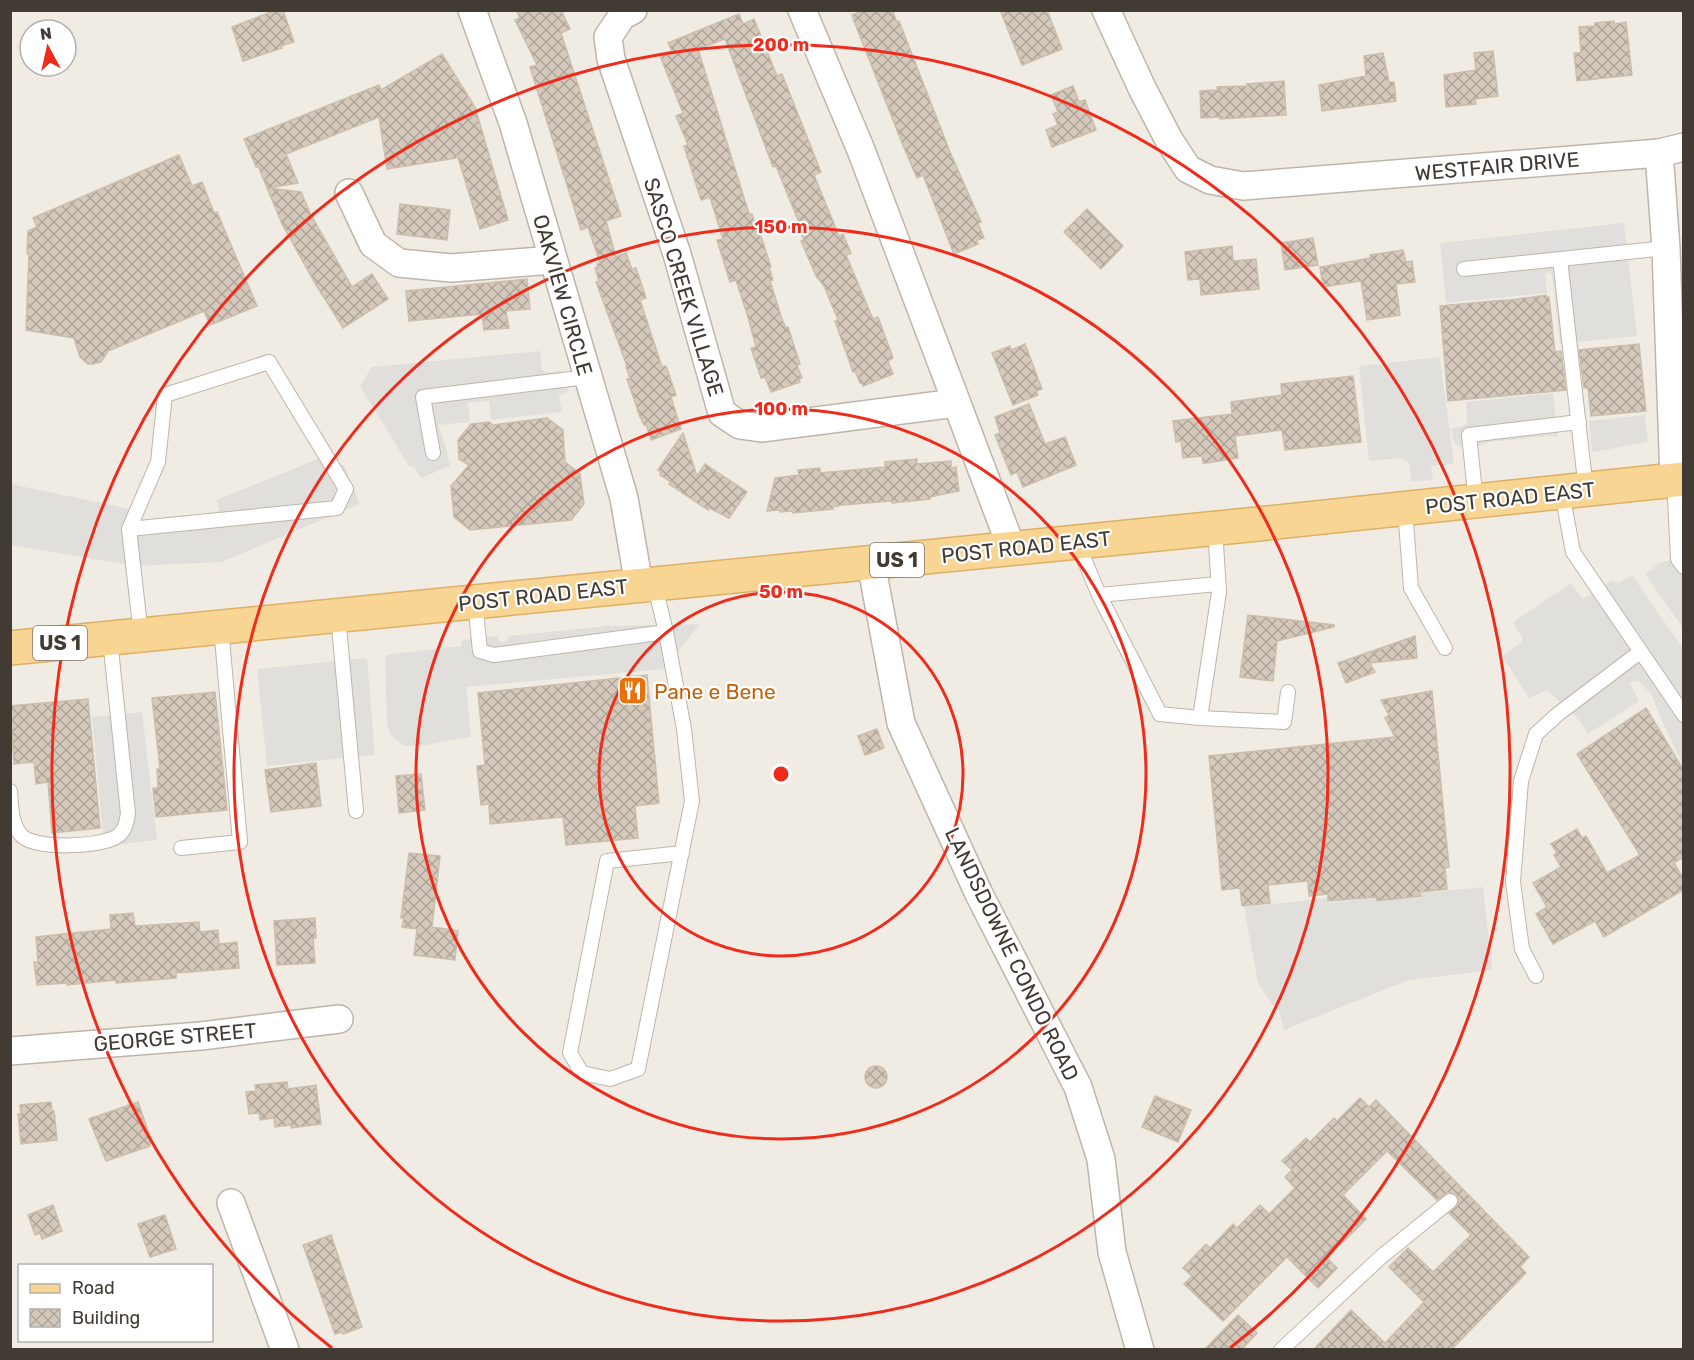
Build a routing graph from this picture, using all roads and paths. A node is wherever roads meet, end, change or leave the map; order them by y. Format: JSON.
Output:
{"nodes":[{"id":1,"x":472,"y":10,"type":"edge"},
{"id":2,"x":633,"y":10,"type":"edge"},
{"id":3,"x":802,"y":10,"type":"edge"},
{"id":4,"x":1106,"y":10,"type":"edge"},
{"id":5,"x":1671,"y":150,"type":"edge"},
{"id":6,"x":350,"y":192,"type":"dead end"},
{"id":7,"x":1666,"y":248,"type":"junction"},
{"id":8,"x":1560,"y":259,"type":"junction"},
{"id":9,"x":553,"y":260,"type":"junction"},
{"id":10,"x":1464,"y":269,"type":"dead end"},
{"id":11,"x":587,"y":377,"type":"junction"},
{"id":12,"x":956,"y":403,"type":"junction"},
{"id":13,"x":1579,"y":422,"type":"junction"},
{"id":14,"x":433,"y":453,"type":"dead end"},
{"id":15,"x":1679,"y":480,"type":"edge"},
{"id":16,"x":1574,"y":491,"type":"junction"},
{"id":17,"x":1476,"y":502,"type":"junction"},
{"id":18,"x":1405,"y":509,"type":"junction"},
{"id":19,"x":1215,"y":528,"type":"junction"},
{"id":20,"x":129,"y":529,"type":"junction"},
{"id":21,"x":1077,"y":542,"type":"junction"},
{"id":22,"x":1012,"y":549,"type":"junction"},
{"id":23,"x":871,"y":563,"type":"junction"},
{"id":24,"x":1683,"y":567,"type":"edge"},
{"id":25,"x":646,"y":584,"type":"junction"},
{"id":26,"x":1218,"y":584,"type":"junction"},
{"id":27,"x":1099,"y":595,"type":"junction"},
{"id":28,"x":475,"y":602,"type":"junction"},
{"id":29,"x":338,"y":616,"type":"junction"},
{"id":30,"x":221,"y":627,"type":"junction"},
{"id":31,"x":666,"y":632,"type":"junction"},
{"id":32,"x":125,"y":637,"type":"junction"},
{"id":33,"x":10,"y":648,"type":"edge"},
{"id":34,"x":1445,"y":648,"type":"dead end"},
{"id":35,"x":1640,"y":652,"type":"junction"},
{"id":36,"x":1288,"y":692,"type":"dead end"},
{"id":37,"x":1683,"y":716,"type":"edge"},
{"id":38,"x":1200,"y":718,"type":"junction"},
{"id":39,"x":10,"y":791,"type":"edge"},
{"id":40,"x":356,"y":811,"type":"dead end"},
{"id":41,"x":181,"y":848,"type":"dead end"},
{"id":42,"x":682,"y":853,"type":"junction"},
{"id":43,"x":1536,"y":976,"type":"dead end"},
{"id":44,"x":339,"y":1019,"type":"dead end"},
{"id":45,"x":10,"y":1051,"type":"edge"},
{"id":46,"x":1450,"y":1201,"type":"dead end"},
{"id":47,"x":231,"y":1203,"type":"dead end"},
{"id":48,"x":285,"y":1350,"type":"edge"},
{"id":49,"x":1140,"y":1350,"type":"edge"},
{"id":50,"x":1281,"y":1350,"type":"edge"}],
"edges":[{"from":1,"to":9,"type":"street","name":"OAKVIEW CIRCLE"},
{"from":2,"to":12,"type":"street","name":"SASCO CREEK VILLAGE"},
{"from":3,"to":12,"type":"street"},
{"from":4,"to":5,"type":"street","name":"WESTFAIR DRIVE"},
{"from":5,"to":7,"type":"street","name":"WESTFAIR DRIVE"},
{"from":6,"to":9,"type":"street"},
{"from":7,"to":8,"type":"lane"},
{"from":7,"to":15,"type":"street","name":"WESTFAIR DRIVE"},
{"from":8,"to":10,"type":"lane"},
{"from":8,"to":13,"type":"lane"},
{"from":9,"to":11,"type":"street","name":"OAKVIEW CIRCLE"},
{"from":11,"to":14,"type":"lane"},
{"from":11,"to":25,"type":"street","name":"OAKVIEW CIRCLE"},
{"from":12,"to":22,"type":"street"},
{"from":13,"to":16,"type":"lane"},
{"from":13,"to":17,"type":"lane"},
{"from":15,"to":16,"type":"main road","name":"POST ROAD EAST","number":"US 1"},
{"from":15,"to":24,"type":"lane"},
{"from":16,"to":17,"type":"main road","name":"POST ROAD EAST","number":"US 1"},
{"from":16,"to":35,"type":"lane"},
{"from":17,"to":18,"type":"main road","name":"POST ROAD EAST","number":"US 1"},
{"from":18,"to":19,"type":"main road","name":"POST ROAD EAST","number":"US 1"},
{"from":18,"to":34,"type":"lane"},
{"from":19,"to":21,"type":"main road","name":"POST ROAD EAST","number":"US 1"},
{"from":19,"to":26,"type":"lane"},
{"from":20,"to":20,"type":"lane"},
{"from":20,"to":32,"type":"lane"},
{"from":21,"to":22,"type":"main road","name":"POST ROAD EAST","number":"US 1"},
{"from":21,"to":27,"type":"lane"},
{"from":22,"to":23,"type":"main road","name":"POST ROAD EAST","number":"US 1"},
{"from":23,"to":25,"type":"main road","name":"POST ROAD EAST","number":"US 1"},
{"from":23,"to":49,"type":"street","name":"LANDSDOWNE CONDO ROAD"},
{"from":25,"to":28,"type":"main road","name":"POST ROAD EAST","number":"US 1"},
{"from":25,"to":31,"type":"lane"},
{"from":26,"to":27,"type":"lane"},
{"from":26,"to":38,"type":"lane"},
{"from":27,"to":38,"type":"lane"},
{"from":28,"to":29,"type":"main road","name":"POST ROAD EAST","number":"US 1"},
{"from":28,"to":31,"type":"lane"},
{"from":29,"to":30,"type":"main road","name":"POST ROAD EAST","number":"US 1"},
{"from":29,"to":40,"type":"lane"},
{"from":30,"to":32,"type":"main road","name":"POST ROAD EAST","number":"US 1"},
{"from":30,"to":41,"type":"lane"},
{"from":31,"to":42,"type":"lane"},
{"from":32,"to":33,"type":"main road","name":"POST ROAD EAST","number":"US 1"},
{"from":32,"to":39,"type":"lane"},
{"from":35,"to":37,"type":"lane"},
{"from":35,"to":43,"type":"lane"},
{"from":36,"to":38,"type":"lane"},
{"from":42,"to":42,"type":"lane"},
{"from":44,"to":45,"type":"street","name":"GEORGE STREET"},
{"from":46,"to":50,"type":"lane"},
{"from":47,"to":48,"type":"street"}]}
